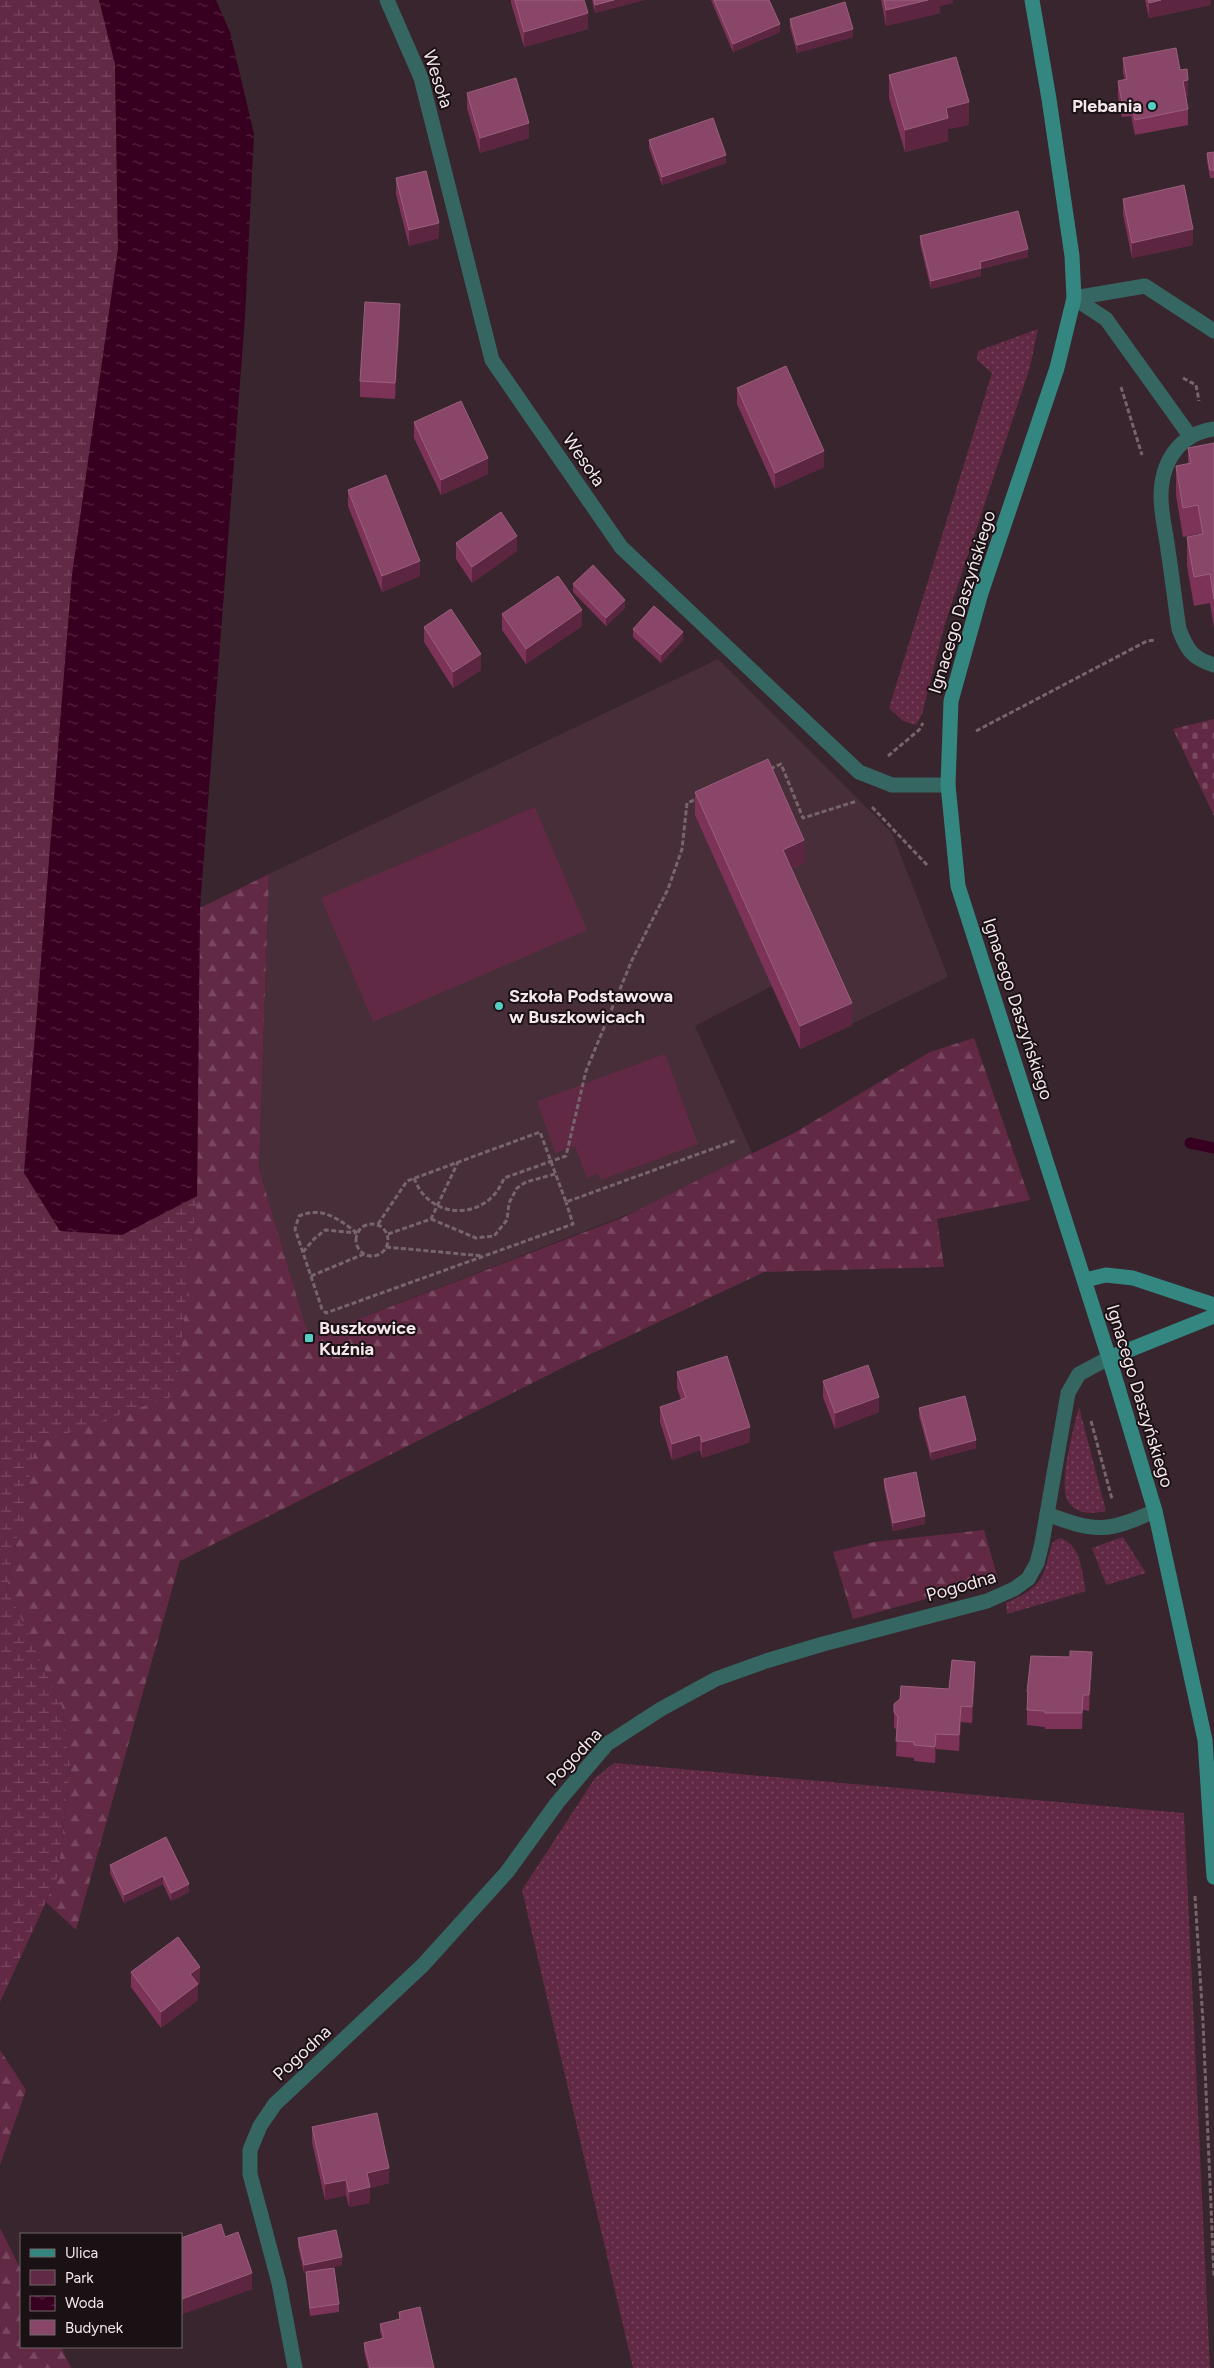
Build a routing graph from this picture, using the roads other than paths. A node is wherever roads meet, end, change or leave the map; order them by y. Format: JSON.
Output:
{"nodes":[{"id":1,"x":387,"y":0,"type":"edge"},
{"id":2,"x":1032,"y":0,"type":"edge"},
{"id":3,"x":1074,"y":298,"type":"junction"},
{"id":4,"x":1214,"y":331,"type":"edge"},
{"id":5,"x":1214,"y":429,"type":"edge"},
{"id":6,"x":1190,"y":436,"type":"junction"},
{"id":7,"x":1214,"y":665,"type":"edge"},
{"id":8,"x":948,"y":786,"type":"junction"},
{"id":9,"x":1085,"y":1280,"type":"junction"},
{"id":10,"x":1214,"y":1305,"type":"edge"},
{"id":11,"x":1214,"y":1316,"type":"edge"},
{"id":12,"x":1109,"y":1358,"type":"junction"},
{"id":13,"x":1155,"y":1511,"type":"junction"},
{"id":14,"x":1047,"y":1514,"type":"junction"},
{"id":15,"x":1214,"y":1877,"type":"edge"},
{"id":16,"x":295,"y":2368,"type":"edge"}],
"edges":[{"from":1,"to":8,"type":"street","name":"Wesoła"},
{"from":2,"to":3,"type":"street","name":"Ignacego Daszyńskiego"},
{"from":3,"to":4,"type":"street"},
{"from":3,"to":6,"type":"street"},
{"from":3,"to":8,"type":"street","name":"Ignacego Daszyńskiego"},
{"from":5,"to":6,"type":"street"},
{"from":6,"to":7,"type":"street"},
{"from":8,"to":9,"type":"street","name":"Ignacego Daszyńskiego"},
{"from":9,"to":10,"type":"street"},
{"from":9,"to":12,"type":"street","name":"Ignacego Daszyńskiego"},
{"from":11,"to":12,"type":"street"},
{"from":12,"to":13,"type":"street","name":"Ignacego Daszyńskiego"},
{"from":12,"to":14,"type":"street","name":"Pogodna"},
{"from":13,"to":14,"type":"street"},
{"from":13,"to":15,"type":"street","name":"Ignacego Daszyńskiego"},
{"from":14,"to":16,"type":"street","name":"Pogodna"}]}
